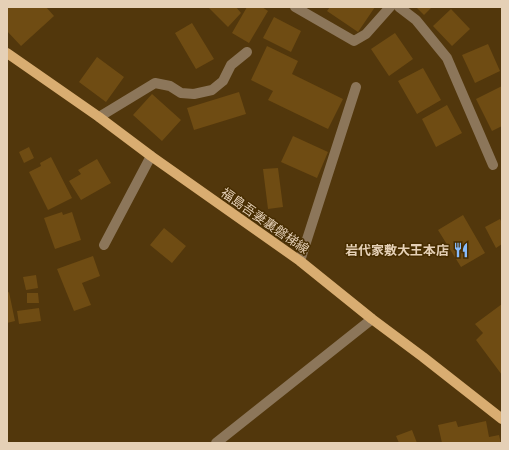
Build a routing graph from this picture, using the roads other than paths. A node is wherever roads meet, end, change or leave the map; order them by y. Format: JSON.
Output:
{"nodes":[{"id":1,"x":295,"y":7,"type":"edge"},
{"id":2,"x":390,"y":7,"type":"edge"},
{"id":3,"x":399,"y":7,"type":"edge"},
{"id":4,"x":247,"y":52,"type":"dead end"},
{"id":5,"x":7,"y":53,"type":"edge"},
{"id":6,"x":356,"y":87,"type":"dead end"},
{"id":7,"x":99,"y":117,"type":"junction"},
{"id":8,"x":151,"y":156,"type":"junction"},
{"id":9,"x":494,"y":165,"type":"dead end"},
{"id":10,"x":104,"y":245,"type":"dead end"},
{"id":11,"x":300,"y":261,"type":"junction"},
{"id":12,"x":372,"y":319,"type":"junction"},
{"id":13,"x":502,"y":419,"type":"edge"},
{"id":14,"x":216,"y":443,"type":"edge"}],
"edges":[{"from":1,"to":2,"type":"street"},
{"from":3,"to":9,"type":"street"},
{"from":4,"to":7,"type":"street"},
{"from":5,"to":7,"type":"main road","name":"福島吾妻裏磐梯線"},
{"from":6,"to":11,"type":"street"},
{"from":7,"to":8,"type":"main road","name":"福島吾妻裏磐梯線"},
{"from":8,"to":10,"type":"street"},
{"from":8,"to":11,"type":"main road","name":"福島吾妻裏磐梯線"},
{"from":11,"to":12,"type":"main road","name":"福島吾妻裏磐梯線"},
{"from":12,"to":13,"type":"main road","name":"福島吾妻裏磐梯線"},
{"from":12,"to":14,"type":"street"}]}
